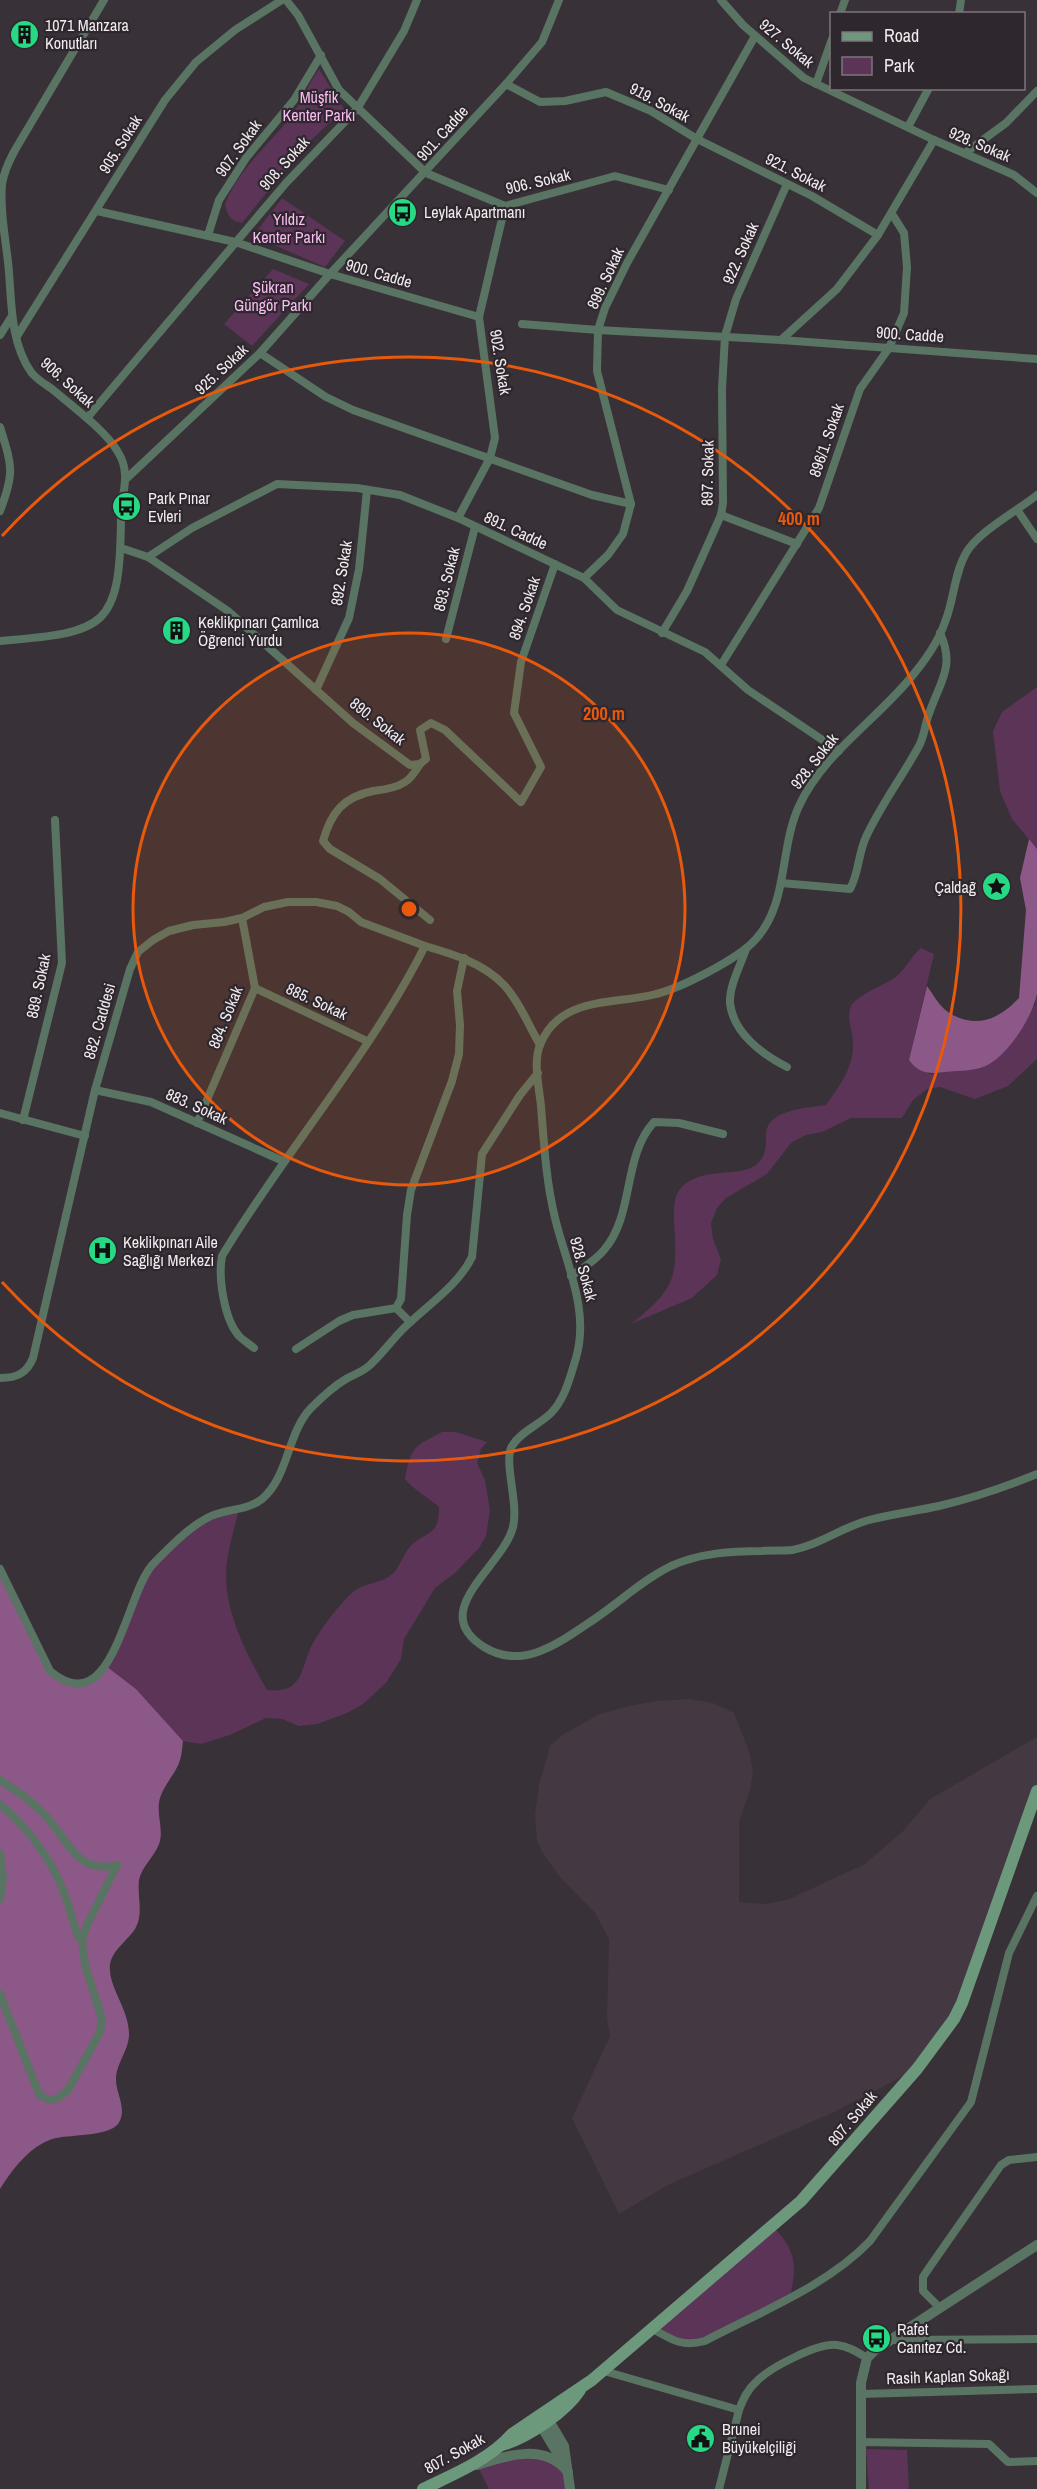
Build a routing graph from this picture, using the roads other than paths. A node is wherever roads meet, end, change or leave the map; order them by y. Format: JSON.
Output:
{"nodes":[{"id":1,"x":104,"y":0,"type":"edge"},
{"id":2,"x":284,"y":0,"type":"edge"},
{"id":3,"x":417,"y":0,"type":"edge"},
{"id":4,"x":558,"y":0,"type":"edge"},
{"id":5,"x":721,"y":0,"type":"edge"},
{"id":6,"x":755,"y":36,"type":"junction"},
{"id":7,"x":830,"y":42,"type":"edge"},
{"id":8,"x":321,"y":55,"type":"junction"},
{"id":9,"x":506,"y":84,"type":"junction"},
{"id":10,"x":816,"y":84,"type":"junction"},
{"id":11,"x":928,"y":90,"type":"edge"},
{"id":12,"x":1037,"y":92,"type":"edge"},
{"id":13,"x":357,"y":109,"type":"junction"},
{"id":14,"x":908,"y":128,"type":"junction"},
{"id":15,"x":697,"y":139,"type":"junction"},
{"id":16,"x":934,"y":140,"type":"junction"},
{"id":17,"x":965,"y":153,"type":"junction"},
{"id":18,"x":426,"y":173,"type":"junction"},
{"id":19,"x":787,"y":184,"type":"junction"},
{"id":20,"x":669,"y":190,"type":"junction"},
{"id":21,"x":1037,"y":193,"type":"edge"},
{"id":22,"x":505,"y":206,"type":"junction"},
{"id":23,"x":96,"y":211,"type":"junction"},
{"id":24,"x":892,"y":214,"type":"junction"},
{"id":25,"x":208,"y":235,"type":"junction"},
{"id":26,"x":878,"y":236,"type":"junction"},
{"id":27,"x":235,"y":242,"type":"junction"},
{"id":28,"x":330,"y":274,"type":"junction"},
{"id":29,"x":12,"y":316,"type":"junction"},
{"id":30,"x":479,"y":317,"type":"junction"},
{"id":31,"x":522,"y":324,"type":"dead end"},
{"id":32,"x":598,"y":330,"type":"junction"},
{"id":33,"x":0,"y":335,"type":"edge"},
{"id":34,"x":17,"y":336,"type":"junction"},
{"id":35,"x":725,"y":336,"type":"junction"},
{"id":36,"x":781,"y":340,"type":"junction"},
{"id":37,"x":889,"y":348,"type":"junction"},
{"id":38,"x":260,"y":353,"type":"junction"},
{"id":39,"x":1037,"y":359,"type":"edge"},
{"id":40,"x":87,"y":418,"type":"junction"},
{"id":41,"x":0,"y":427,"type":"edge"},
{"id":42,"x":490,"y":458,"type":"junction"},
{"id":43,"x":127,"y":478,"type":"junction"},
{"id":44,"x":367,"y":490,"type":"junction"},
{"id":45,"x":1037,"y":495,"type":"edge"},
{"id":46,"x":631,"y":504,"type":"junction"},
{"id":47,"x":0,"y":511,"type":"edge"},
{"id":48,"x":1018,"y":511,"type":"junction"},
{"id":49,"x":721,"y":515,"type":"junction"},
{"id":50,"x":458,"y":518,"type":"junction"},
{"id":51,"x":474,"y":527,"type":"junction"},
{"id":52,"x":1037,"y":539,"type":"edge"},
{"id":53,"x":797,"y":544,"type":"junction"},
{"id":54,"x":121,"y":548,"type":"junction"},
{"id":55,"x":148,"y":556,"type":"junction"},
{"id":56,"x":555,"y":564,"type":"junction"},
{"id":57,"x":584,"y":578,"type":"junction"},
{"id":58,"x":662,"y":633,"type":"junction"},
{"id":59,"x":940,"y":633,"type":"junction"},
{"id":60,"x":446,"y":639,"type":"dead end"},
{"id":61,"x":0,"y":641,"type":"edge"},
{"id":62,"x":521,"y":662,"type":"joint"},
{"id":63,"x":721,"y":664,"type":"junction"},
{"id":64,"x":316,"y":690,"type":"junction"},
{"id":65,"x":839,"y":751,"type":"junction"},
{"id":66,"x":420,"y":764,"type":"junction"},
{"id":67,"x":55,"y":820,"type":"dead end"},
{"id":68,"x":781,"y":883,"type":"junction"},
{"id":69,"x":242,"y":918,"type":"junction"},
{"id":70,"x":430,"y":920,"type":"dead end"},
{"id":71,"x":425,"y":946,"type":"junction"},
{"id":72,"x":746,"y":948,"type":"junction"},
{"id":73,"x":464,"y":958,"type":"junction"},
{"id":74,"x":255,"y":988,"type":"junction"},
{"id":75,"x":367,"y":1041,"type":"junction"},
{"id":76,"x":540,"y":1045,"type":"junction"},
{"id":77,"x":787,"y":1067,"type":"dead end"},
{"id":78,"x":538,"y":1073,"type":"junction"},
{"id":79,"x":95,"y":1090,"type":"junction"},
{"id":80,"x":0,"y":1113,"type":"edge"},
{"id":81,"x":23,"y":1120,"type":"junction"},
{"id":82,"x":197,"y":1123,"type":"junction"},
{"id":83,"x":723,"y":1134,"type":"dead end"},
{"id":84,"x":85,"y":1136,"type":"junction"},
{"id":85,"x":283,"y":1161,"type":"junction"},
{"id":86,"x":572,"y":1276,"type":"junction"},
{"id":87,"x":396,"y":1308,"type":"junction"},
{"id":88,"x":410,"y":1322,"type":"junction"},
{"id":89,"x":254,"y":1348,"type":"dead end"},
{"id":90,"x":297,"y":1349,"type":"dead end"},
{"id":91,"x":0,"y":1378,"type":"edge"},
{"id":92,"x":1037,"y":1474,"type":"edge"},
{"id":93,"x":0,"y":1569,"type":"edge"},
{"id":94,"x":0,"y":1780,"type":"edge"},
{"id":95,"x":1037,"y":1791,"type":"edge"},
{"id":96,"x":0,"y":1804,"type":"edge"},
{"id":97,"x":0,"y":1852,"type":"edge"},
{"id":98,"x":1037,"y":1896,"type":"edge"},
{"id":99,"x":0,"y":1899,"type":"edge"},
{"id":100,"x":82,"y":1940,"type":"junction"},
{"id":101,"x":0,"y":1995,"type":"edge"},
{"id":102,"x":1037,"y":2157,"type":"edge"},
{"id":103,"x":1035,"y":2245,"type":"edge"},
{"id":104,"x":939,"y":2308,"type":"junction"},
{"id":105,"x":653,"y":2329,"type":"junction"},
{"id":106,"x":1037,"y":2339,"type":"edge"},
{"id":107,"x":891,"y":2340,"type":"junction"},
{"id":108,"x":867,"y":2358,"type":"junction"},
{"id":109,"x":604,"y":2371,"type":"junction"},
{"id":110,"x":1037,"y":2389,"type":"edge"},
{"id":111,"x":861,"y":2394,"type":"junction"},
{"id":112,"x":739,"y":2410,"type":"junction"},
{"id":113,"x":542,"y":2418,"type":"junction"},
{"id":114,"x":860,"y":2442,"type":"junction"},
{"id":115,"x":1037,"y":2461,"type":"edge"},
{"id":116,"x":466,"y":2468,"type":"junction"},
{"id":117,"x":568,"y":2472,"type":"junction"},
{"id":118,"x":423,"y":2489,"type":"edge"},
{"id":119,"x":570,"y":2489,"type":"edge"},
{"id":120,"x":719,"y":2489,"type":"edge"},
{"id":121,"x":861,"y":2489,"type":"edge"}],
"edges":[{"from":1,"to":29,"type":"street","name":"906. Sokak"},
{"from":2,"to":8,"type":"street","name":"906. Sokak"},
{"from":2,"to":23,"type":"street","name":"905. Sokak"},
{"from":3,"to":13,"type":"street","name":"908. Sokak"},
{"from":4,"to":9,"type":"street","name":"901. Cadde"},
{"from":5,"to":6,"type":"street","name":"927. Sokak"},
{"from":6,"to":10,"type":"street","name":"927. Sokak"},
{"from":6,"to":15,"type":"street","name":"899. Sokak"},
{"from":7,"to":10,"type":"street"},
{"from":8,"to":13,"type":"street","name":"906. Sokak"},
{"from":8,"to":25,"type":"street","name":"907. Sokak"},
{"from":9,"to":15,"type":"street","name":"919. Sokak"},
{"from":9,"to":18,"type":"street","name":"901. Cadde"},
{"from":10,"to":14,"type":"street","name":"927. Sokak"},
{"from":11,"to":14,"type":"street"},
{"from":12,"to":17,"type":"street"},
{"from":13,"to":18,"type":"street","name":"906. Sokak"},
{"from":13,"to":27,"type":"street","name":"908. Sokak"},
{"from":14,"to":16,"type":"street","name":"928. Sokak"},
{"from":15,"to":19,"type":"street","name":"921. Sokak"},
{"from":15,"to":20,"type":"street","name":"899. Sokak"},
{"from":16,"to":17,"type":"street","name":"928. Sokak"},
{"from":16,"to":24,"type":"street"},
{"from":17,"to":21,"type":"street","name":"928. Sokak"},
{"from":18,"to":22,"type":"street","name":"906. Sokak"},
{"from":18,"to":28,"type":"street","name":"901. Cadde"},
{"from":19,"to":26,"type":"street","name":"921. Sokak"},
{"from":19,"to":35,"type":"street","name":"922. Sokak"},
{"from":20,"to":22,"type":"street","name":"906. Sokak"},
{"from":20,"to":32,"type":"street","name":"899. Sokak"},
{"from":22,"to":30,"type":"street","name":"902. Sokak"},
{"from":23,"to":25,"type":"street","name":"900. Cadde"},
{"from":23,"to":34,"type":"street","name":"905. Sokak"},
{"from":24,"to":26,"type":"street"},
{"from":24,"to":37,"type":"street","name":"896/1. Sokak"},
{"from":25,"to":27,"type":"street","name":"900. Cadde"},
{"from":26,"to":36,"type":"street"},
{"from":27,"to":28,"type":"street","name":"900. Cadde"},
{"from":27,"to":40,"type":"street","name":"908. Sokak"},
{"from":28,"to":30,"type":"street","name":"900. Cadde"},
{"from":28,"to":38,"type":"street","name":"925. Sokak"},
{"from":29,"to":33,"type":"street"},
{"from":29,"to":34,"type":"street","name":"906. Sokak"},
{"from":30,"to":42,"type":"street","name":"902. Sokak"},
{"from":31,"to":32,"type":"street","name":"900. Cadde"},
{"from":32,"to":35,"type":"street","name":"900. Cadde"},
{"from":32,"to":46,"type":"street","name":"899. Sokak"},
{"from":34,"to":40,"type":"street","name":"906. Sokak"},
{"from":35,"to":36,"type":"street","name":"900. Cadde"},
{"from":35,"to":49,"type":"street","name":"897. Sokak"},
{"from":36,"to":37,"type":"street","name":"900. Cadde"},
{"from":37,"to":39,"type":"street","name":"900. Cadde"},
{"from":37,"to":53,"type":"street","name":"896/1. Sokak"},
{"from":38,"to":42,"type":"street"},
{"from":38,"to":43,"type":"street","name":"925. Sokak"},
{"from":40,"to":43,"type":"street","name":"906. Sokak"},
{"from":41,"to":47,"type":"street"},
{"from":42,"to":46,"type":"street"},
{"from":42,"to":50,"type":"street","name":"902. Sokak"},
{"from":43,"to":54,"type":"street"},
{"from":44,"to":50,"type":"street","name":"891. Cadde"},
{"from":44,"to":55,"type":"street","name":"891. Cadde"},
{"from":44,"to":64,"type":"street","name":"892. Sokak"},
{"from":45,"to":48,"type":"street","name":"928. Sokak"},
{"from":46,"to":57,"type":"street","name":"899. Sokak"},
{"from":48,"to":52,"type":"street"},
{"from":48,"to":59,"type":"street","name":"928. Sokak"},
{"from":49,"to":53,"type":"street"},
{"from":49,"to":58,"type":"street","name":"897. Sokak"},
{"from":50,"to":51,"type":"street","name":"891. Cadde"},
{"from":51,"to":56,"type":"street","name":"891. Cadde"},
{"from":51,"to":60,"type":"street","name":"893. Sokak"},
{"from":53,"to":63,"type":"street","name":"896/1. Sokak"},
{"from":54,"to":55,"type":"street","name":"890. Sokak"},
{"from":54,"to":61,"type":"street"},
{"from":55,"to":64,"type":"street","name":"890. Sokak"},
{"from":56,"to":57,"type":"street","name":"891. Cadde"},
{"from":56,"to":62,"type":"street","name":"894. Sokak"},
{"from":57,"to":58,"type":"street","name":"891. Cadde"},
{"from":58,"to":63,"type":"street","name":"891. Cadde"},
{"from":59,"to":65,"type":"street","name":"928. Sokak"},
{"from":59,"to":68,"type":"street"},
{"from":62,"to":66,"type":"street","name":"890. Sokak"},
{"from":63,"to":65,"type":"street","name":"891. Cadde"},
{"from":64,"to":66,"type":"street","name":"890. Sokak"},
{"from":65,"to":68,"type":"street","name":"928. Sokak"},
{"from":66,"to":70,"type":"street"},
{"from":67,"to":81,"type":"street","name":"889. Sokak"},
{"from":68,"to":72,"type":"street","name":"928. Sokak"},
{"from":69,"to":71,"type":"street","name":"882. Caddesi"},
{"from":69,"to":74,"type":"street","name":"884. Sokak"},
{"from":69,"to":79,"type":"street","name":"882. Caddesi"},
{"from":71,"to":73,"type":"street","name":"882. Caddesi"},
{"from":71,"to":75,"type":"street"},
{"from":72,"to":76,"type":"street","name":"928. Sokak"},
{"from":72,"to":77,"type":"street"},
{"from":73,"to":76,"type":"street","name":"882. Caddesi"},
{"from":73,"to":87,"type":"street"},
{"from":74,"to":75,"type":"street","name":"885. Sokak"},
{"from":74,"to":82,"type":"street","name":"884. Sokak"},
{"from":75,"to":85,"type":"street"},
{"from":76,"to":78,"type":"street","name":"928. Sokak"},
{"from":78,"to":86,"type":"street","name":"928. Sokak"},
{"from":78,"to":88,"type":"street"},
{"from":79,"to":82,"type":"street","name":"883. Sokak"},
{"from":79,"to":84,"type":"street","name":"882. Caddesi"},
{"from":80,"to":81,"type":"street"},
{"from":81,"to":84,"type":"street"},
{"from":82,"to":85,"type":"street","name":"883. Sokak"},
{"from":83,"to":86,"type":"street"},
{"from":84,"to":91,"type":"street","name":"882. Caddesi"},
{"from":85,"to":89,"type":"street"},
{"from":86,"to":92,"type":"street","name":"928. Sokak"},
{"from":87,"to":88,"type":"street"},
{"from":87,"to":90,"type":"street"},
{"from":88,"to":93,"type":"street"},
{"from":94,"to":100,"type":"street"},
{"from":95,"to":105,"type":"main road","name":"807. Sokak"},
{"from":96,"to":100,"type":"street"},
{"from":97,"to":99,"type":"street"},
{"from":98,"to":105,"type":"street"},
{"from":100,"to":101,"type":"street"},
{"from":102,"to":104,"type":"street"},
{"from":103,"to":104,"type":"street"},
{"from":104,"to":107,"type":"street"},
{"from":105,"to":109,"type":"main road","name":"807. Sokak"},
{"from":106,"to":107,"type":"street"},
{"from":107,"to":108,"type":"street"},
{"from":108,"to":111,"type":"street"},
{"from":108,"to":112,"type":"street"},
{"from":109,"to":112,"type":"street"},
{"from":109,"to":113,"type":"main road","name":"807. Sokak"},
{"from":110,"to":111,"type":"street","name":"Rasih Kaplan Sokağı"},
{"from":111,"to":114,"type":"street"},
{"from":112,"to":120,"type":"street"},
{"from":113,"to":116,"type":"main road","name":"807. Sokak"},
{"from":113,"to":117,"type":"street"},
{"from":114,"to":115,"type":"street"},
{"from":114,"to":121,"type":"street"},
{"from":116,"to":117,"type":"street"},
{"from":116,"to":118,"type":"main road","name":"807. Sokak"},
{"from":117,"to":119,"type":"street"}]}
